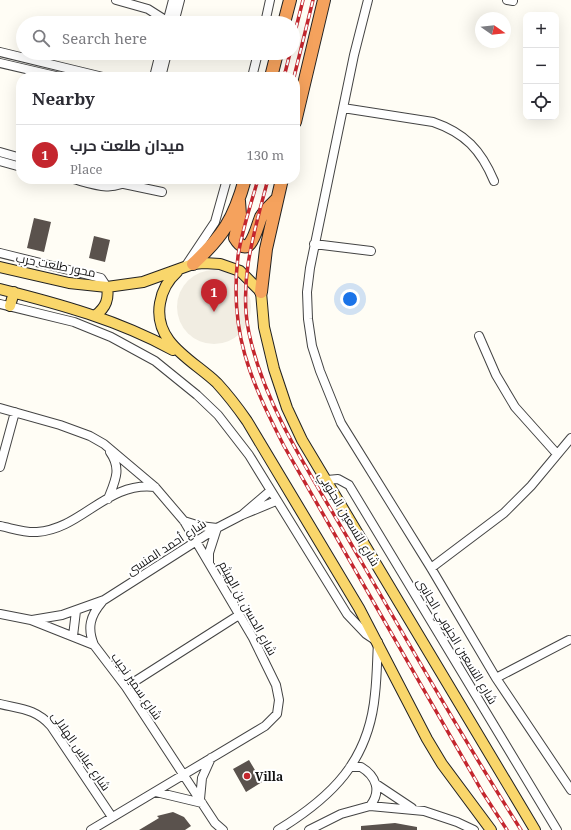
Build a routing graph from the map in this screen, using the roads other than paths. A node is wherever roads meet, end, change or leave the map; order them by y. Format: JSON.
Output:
{"nodes":[{"id":1,"x":116,"y":0,"type":"edge"},
{"id":2,"x":173,"y":0,"type":"edge"},
{"id":3,"x":180,"y":0,"type":"edge"},
{"id":4,"x":270,"y":0,"type":"edge"},
{"id":5,"x":290,"y":0,"type":"edge"},
{"id":6,"x":324,"y":0,"type":"edge"},
{"id":7,"x":368,"y":0,"type":"edge"},
{"id":8,"x":159,"y":16,"type":"edge"},
{"id":9,"x":171,"y":16,"type":"edge"},
{"id":10,"x":173,"y":16,"type":"edge"},
{"id":11,"x":267,"y":16,"type":"edge"},
{"id":12,"x":286,"y":16,"type":"edge"},
{"id":13,"x":0,"y":52,"type":"edge"},
{"id":14,"x":16,"y":56,"type":"edge"},
{"id":15,"x":33,"y":60,"type":"edge"},
{"id":16,"x":158,"y":60,"type":"edge"},
{"id":17,"x":163,"y":60,"type":"edge"},
{"id":18,"x":256,"y":60,"type":"edge"},
{"id":19,"x":275,"y":60,"type":"edge"},
{"id":20,"x":0,"y":63,"type":"edge"},
{"id":21,"x":39,"y":72,"type":"edge"},
{"id":22,"x":82,"y":72,"type":"edge"},
{"id":23,"x":156,"y":72,"type":"edge"},
{"id":24,"x":157,"y":72,"type":"edge"},
{"id":25,"x":253,"y":72,"type":"edge"},
{"id":26,"x":272,"y":72,"type":"edge"},
{"id":27,"x":300,"y":101,"type":"edge"},
{"id":28,"x":343,"y":108,"type":"junction"},
{"id":29,"x":0,"y":152,"type":"edge"},
{"id":30,"x":16,"y":157,"type":"edge"},
{"id":31,"x":0,"y":161,"type":"edge"},
{"id":32,"x":16,"y":165,"type":"edge"},
{"id":33,"x":494,"y":181,"type":"dead end"},
{"id":34,"x":96,"y":184,"type":"edge"},
{"id":35,"x":118,"y":184,"type":"edge"},
{"id":36,"x":135,"y":184,"type":"edge"},
{"id":37,"x":141,"y":184,"type":"edge"},
{"id":38,"x":226,"y":184,"type":"edge"},
{"id":39,"x":244,"y":184,"type":"edge"},
{"id":40,"x":281,"y":184,"type":"edge"},
{"id":41,"x":143,"y":187,"type":"junction"},
{"id":42,"x":162,"y":192,"type":"dead end"},
{"id":43,"x":276,"y":200,"type":"junction"},
{"id":44,"x":239,"y":201,"type":"junction"},
{"id":45,"x":314,"y":244,"type":"junction"},
{"id":46,"x":371,"y":251,"type":"dead end"},
{"id":47,"x":0,"y":253,"type":"edge"},
{"id":48,"x":0,"y":267,"type":"edge"},
{"id":49,"x":186,"y":267,"type":"junction"},
{"id":50,"x":106,"y":287,"type":"junction"},
{"id":51,"x":0,"y":289,"type":"edge"},
{"id":52,"x":14,"y":292,"type":"junction"},
{"id":53,"x":261,"y":292,"type":"junction"},
{"id":54,"x":0,"y":304,"type":"edge"},
{"id":55,"x":10,"y":306,"type":"junction"},
{"id":56,"x":96,"y":315,"type":"junction"},
{"id":57,"x":480,"y":336,"type":"dead end"},
{"id":58,"x":181,"y":354,"type":"junction"},
{"id":59,"x":0,"y":408,"type":"edge"},
{"id":60,"x":14,"y":412,"type":"junction"},
{"id":61,"x":571,"y":438,"type":"edge"},
{"id":62,"x":104,"y":444,"type":"junction"},
{"id":63,"x":557,"y":454,"type":"junction"},
{"id":64,"x":0,"y":467,"type":"edge"},
{"id":65,"x":327,"y":480,"type":"junction"},
{"id":66,"x":156,"y":487,"type":"junction"},
{"id":67,"x":270,"y":491,"type":"junction"},
{"id":68,"x":108,"y":499,"type":"junction"},
{"id":69,"x":276,"y":501,"type":"junction"},
{"id":70,"x":242,"y":515,"type":"junction"},
{"id":71,"x":184,"y":521,"type":"junction"},
{"id":72,"x":0,"y":526,"type":"edge"},
{"id":73,"x":217,"y":528,"type":"junction"},
{"id":74,"x":196,"y":542,"type":"junction"},
{"id":75,"x":209,"y":563,"type":"junction"},
{"id":76,"x":431,"y":568,"type":"junction"},
{"id":77,"x":104,"y":600,"type":"junction"},
{"id":78,"x":76,"y":611,"type":"junction"},
{"id":79,"x":0,"y":614,"type":"edge"},
{"id":80,"x":239,"y":615,"type":"junction"},
{"id":81,"x":31,"y":620,"type":"junction"},
{"id":82,"x":73,"y":636,"type":"junction"},
{"id":83,"x":569,"y":640,"type":"dead end"},
{"id":84,"x":378,"y":642,"type":"junction"},
{"id":85,"x":94,"y":645,"type":"junction"},
{"id":86,"x":496,"y":678,"type":"junction"},
{"id":87,"x":126,"y":687,"type":"junction"},
{"id":88,"x":0,"y":704,"type":"edge"},
{"id":89,"x":210,"y":758,"type":"junction"},
{"id":90,"x":350,"y":767,"type":"junction"},
{"id":91,"x":184,"y":775,"type":"junction"},
{"id":92,"x":376,"y":784,"type":"junction"},
{"id":93,"x":571,"y":790,"type":"edge"},
{"id":94,"x":156,"y":792,"type":"junction"},
{"id":95,"x":201,"y":801,"type":"junction"},
{"id":96,"x":370,"y":806,"type":"junction"},
{"id":97,"x":414,"y":809,"type":"junction"},
{"id":98,"x":112,"y":817,"type":"junction"},
{"id":99,"x":215,"y":827,"type":"edge"},
{"id":100,"x":91,"y":830,"type":"edge"},
{"id":101,"x":224,"y":830,"type":"edge"},
{"id":102,"x":278,"y":830,"type":"edge"},
{"id":103,"x":309,"y":830,"type":"edge"},
{"id":104,"x":474,"y":830,"type":"edge"},
{"id":105,"x":490,"y":830,"type":"edge"},
{"id":106,"x":535,"y":830,"type":"edge"},
{"id":107,"x":557,"y":830,"type":"edge"}],
"edges":[{"from":1,"to":8,"type":"street"},
{"from":2,"to":9,"type":"street"},
{"from":3,"to":10,"type":"street"},
{"from":4,"to":11,"type":"street"},
{"from":5,"to":12,"type":"highway"},
{"from":6,"to":27,"type":"highway"},
{"from":7,"to":28,"type":"street"},
{"from":13,"to":14,"type":"street"},
{"from":15,"to":22,"type":"street"},
{"from":16,"to":23,"type":"street"},
{"from":17,"to":24,"type":"street"},
{"from":18,"to":25,"type":"street"},
{"from":19,"to":26,"type":"highway"},
{"from":20,"to":21,"type":"street"},
{"from":28,"to":33,"type":"street"},
{"from":28,"to":45,"type":"street"},
{"from":29,"to":30,"type":"street"},
{"from":31,"to":32,"type":"street"},
{"from":34,"to":35,"type":"street"},
{"from":36,"to":41,"type":"street"},
{"from":37,"to":41,"type":"street"},
{"from":38,"to":49,"type":"street"},
{"from":39,"to":44,"type":"highway"},
{"from":40,"to":43,"type":"highway","name":"شارع التسعين الجنوبي"},
{"from":41,"to":42,"type":"street"},
{"from":43,"to":44,"type":"highway"},
{"from":43,"to":53,"type":"highway","name":"شارع التسعين الجنوبي"},
{"from":44,"to":49,"type":"highway"},
{"from":45,"to":46,"type":"street"},
{"from":45,"to":76,"type":"street"},
{"from":47,"to":50,"type":"street"},
{"from":48,"to":50,"type":"main road","name":"محور طلعت حرب"},
{"from":49,"to":50,"type":"main road","name":"محور طلعت حرب"},
{"from":49,"to":53,"type":"main road","name":"محور طلعت حرب"},
{"from":49,"to":58,"type":"main road"},
{"from":50,"to":56,"type":"main road"},
{"from":51,"to":52,"type":"main road"},
{"from":52,"to":55,"type":"main road"},
{"from":52,"to":56,"type":"main road"},
{"from":53,"to":65,"type":"main road","name":"شارع التسعين الجنوبي"},
{"from":54,"to":55,"type":"street"},
{"from":55,"to":67,"type":"street"},
{"from":56,"to":58,"type":"main road"},
{"from":57,"to":63,"type":"street"},
{"from":58,"to":84,"type":"main road"},
{"from":59,"to":60,"type":"street","name":"شارع الحسن بن الهيثم"},
{"from":60,"to":62,"type":"street","name":"شارع الحسن بن الهيثم"},
{"from":60,"to":64,"type":"street"},
{"from":61,"to":63,"type":"street"},
{"from":62,"to":66,"type":"street","name":"شارع الحسن بن الهيثم"},
{"from":62,"to":68,"type":"street"},
{"from":63,"to":76,"type":"street"},
{"from":65,"to":106,"type":"main road","name":"شارع التسعين الجنوبي"},
{"from":65,"to":107,"type":"street","name":"شارع التسعين الجنوبي الجانبى"},
{"from":66,"to":68,"type":"street"},
{"from":66,"to":71,"type":"street","name":"شارع الحسن بن الهيثم"},
{"from":67,"to":69,"type":"street"},
{"from":67,"to":70,"type":"street","name":"شارع أحمد المنسى"},
{"from":68,"to":72,"type":"street"},
{"from":69,"to":70,"type":"street","name":"شارع أحمد المنسى"},
{"from":69,"to":84,"type":"street"},
{"from":70,"to":73,"type":"street","name":"شارع أحمد المنسى"},
{"from":71,"to":73,"type":"street"},
{"from":71,"to":74,"type":"street","name":"شارع الحسن بن الهيثم"},
{"from":73,"to":74,"type":"street","name":"شارع أحمد المنسى"},
{"from":73,"to":75,"type":"street"},
{"from":74,"to":75,"type":"street","name":"شارع الحسن بن الهيثم"},
{"from":74,"to":77,"type":"street","name":"شارع أحمد المنسى"},
{"from":75,"to":80,"type":"street","name":"شارع الحسن بن الهيثم"},
{"from":76,"to":86,"type":"street"},
{"from":77,"to":78,"type":"street","name":"شارع أحمد المنسى"},
{"from":77,"to":85,"type":"street","name":"شارع أحمد المنسى"},
{"from":78,"to":81,"type":"street","name":"شارع أحمد المنسى"},
{"from":78,"to":82,"type":"street"},
{"from":79,"to":81,"type":"street","name":"شارع سمير نجيب"},
{"from":80,"to":87,"type":"street"},
{"from":80,"to":89,"type":"street","name":"شارع الحسن بن الهيثم"},
{"from":81,"to":82,"type":"street","name":"شارع سمير نجيب"},
{"from":82,"to":85,"type":"street","name":"شارع سمير نجيب"},
{"from":83,"to":86,"type":"street"},
{"from":84,"to":90,"type":"street"},
{"from":84,"to":105,"type":"main road"},
{"from":85,"to":87,"type":"street","name":"شارع سمير نجيب"},
{"from":86,"to":93,"type":"street"},
{"from":87,"to":91,"type":"street","name":"شارع سمير نجيب"},
{"from":88,"to":98,"type":"street","name":"شارع عباس الهلالى"},
{"from":89,"to":91,"type":"street","name":"شارع الحسن بن الهيثم"},
{"from":89,"to":95,"type":"street"},
{"from":90,"to":92,"type":"street"},
{"from":90,"to":102,"type":"street"},
{"from":91,"to":94,"type":"street","name":"شارع الحسن بن الهيثم"},
{"from":91,"to":95,"type":"street","name":"شارع سمير نجيب"},
{"from":92,"to":96,"type":"street"},
{"from":92,"to":97,"type":"street"},
{"from":94,"to":95,"type":"street"},
{"from":94,"to":98,"type":"street","name":"شارع الحسن بن الهيثم"},
{"from":95,"to":99,"type":"street","name":"شارع سمير نجيب"},
{"from":96,"to":97,"type":"street"},
{"from":96,"to":103,"type":"street"},
{"from":97,"to":104,"type":"street"},
{"from":98,"to":100,"type":"street","name":"شارع الحسن بن الهيثم"},
{"from":99,"to":101,"type":"street","name":"شارع سمير نجيب"}]}
